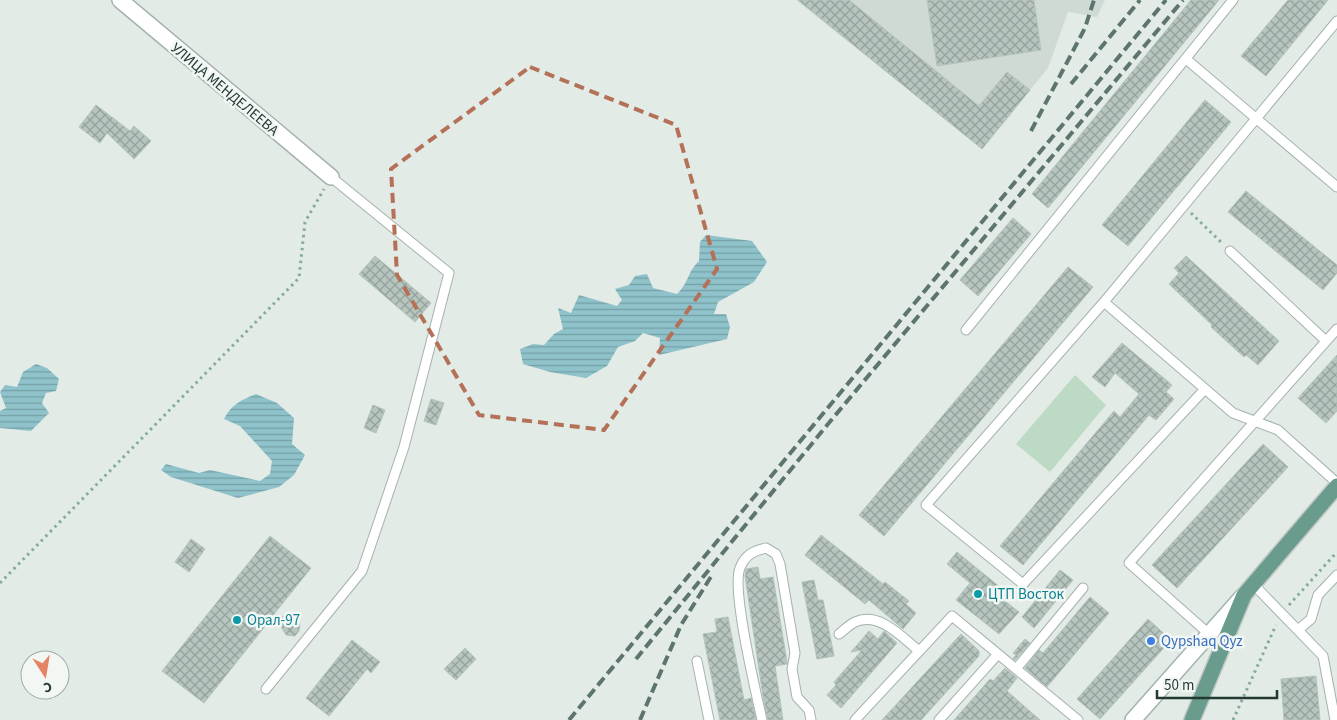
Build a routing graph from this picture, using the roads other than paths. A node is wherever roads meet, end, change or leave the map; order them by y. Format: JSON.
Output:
{"nodes":[{"id":1,"x":120,"y":0,"type":"edge"},
{"id":2,"x":1233,"y":0,"type":"edge"},
{"id":3,"x":1337,"y":21,"type":"edge"},
{"id":4,"x":1186,"y":59,"type":"junction"},
{"id":5,"x":1256,"y":118,"type":"junction"},
{"id":6,"x":331,"y":177,"type":"joint"},
{"id":7,"x":1337,"y":187,"type":"edge"},
{"id":8,"x":1230,"y":251,"type":"road end"},
{"id":9,"x":1104,"y":302,"type":"junction"},
{"id":10,"x":1337,"y":329,"type":"edge"},
{"id":11,"x":966,"y":330,"type":"dead end"},
{"id":12,"x":1326,"y":342,"type":"junction"},
{"id":13,"x":1205,"y":389,"type":"junction"},
{"id":14,"x":1256,"y":422,"type":"junction"},
{"id":15,"x":1337,"y":485,"type":"edge"},
{"id":16,"x":1337,"y":575,"type":"edge"},
{"id":17,"x":1084,"y":588,"type":"dead end"},
{"id":18,"x":1248,"y":590,"type":"junction"},
{"id":19,"x":1298,"y":630,"type":"junction"},
{"id":20,"x":839,"y":634,"type":"dead end"},
{"id":21,"x":1209,"y":634,"type":"junction"},
{"id":22,"x":919,"y":651,"type":"junction"},
{"id":23,"x":998,"y":654,"type":"junction"},
{"id":24,"x":697,"y":661,"type":"dead end"},
{"id":25,"x":1016,"y":669,"type":"junction"},
{"id":26,"x":266,"y":689,"type":"dead end"},
{"id":27,"x":709,"y":720,"type":"edge"},
{"id":28,"x":762,"y":720,"type":"edge"},
{"id":29,"x":811,"y":720,"type":"edge"},
{"id":30,"x":854,"y":720,"type":"edge"},
{"id":31,"x":939,"y":720,"type":"edge"},
{"id":32,"x":1078,"y":720,"type":"edge"},
{"id":33,"x":1133,"y":720,"type":"edge"},
{"id":34,"x":1192,"y":720,"type":"edge"},
{"id":35,"x":1334,"y":720,"type":"edge"}],
"edges":[{"from":1,"to":6,"type":"street","name":"УЛИЦА МЕНДЕЛЕЕВА"},
{"from":2,"to":4,"type":"lane"},
{"from":3,"to":5,"type":"lane"},
{"from":4,"to":5,"type":"lane"},
{"from":4,"to":11,"type":"lane"},
{"from":5,"to":7,"type":"lane"},
{"from":5,"to":9,"type":"lane"},
{"from":6,"to":26,"type":"lane"},
{"from":8,"to":12,"type":"lane"},
{"from":9,"to":13,"type":"lane"},
{"from":9,"to":13,"type":"lane"},
{"from":10,"to":12,"type":"lane"},
{"from":12,"to":14,"type":"lane"},
{"from":13,"to":14,"type":"lane"},
{"from":14,"to":15,"type":"lane"},
{"from":14,"to":21,"type":"lane"},
{"from":15,"to":18,"type":"main road"},
{"from":16,"to":19,"type":"lane"},
{"from":17,"to":25,"type":"lane"},
{"from":18,"to":19,"type":"lane"},
{"from":18,"to":21,"type":"street"},
{"from":18,"to":34,"type":"main road"},
{"from":19,"to":35,"type":"lane"},
{"from":20,"to":22,"type":"lane"},
{"from":21,"to":33,"type":"street"},
{"from":22,"to":23,"type":"lane"},
{"from":22,"to":30,"type":"lane"},
{"from":23,"to":25,"type":"lane"},
{"from":23,"to":31,"type":"lane"},
{"from":24,"to":27,"type":"lane"},
{"from":25,"to":32,"type":"lane"},
{"from":28,"to":29,"type":"lane"}]}
